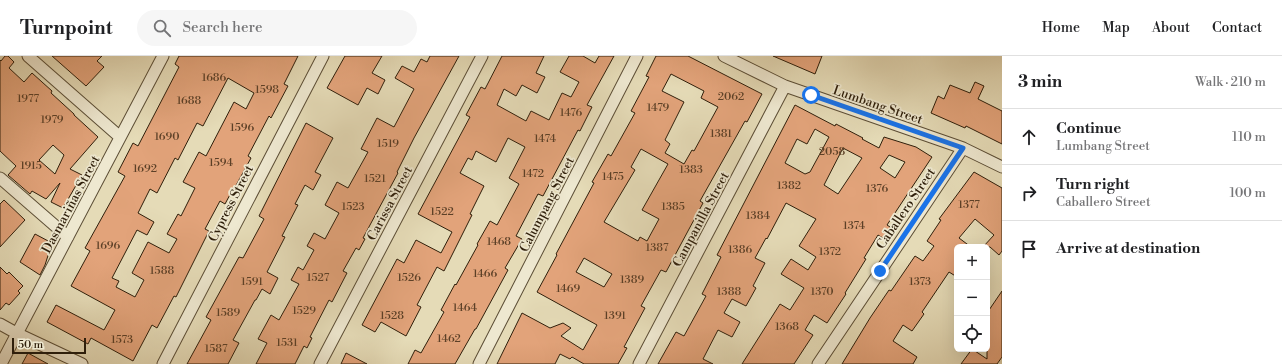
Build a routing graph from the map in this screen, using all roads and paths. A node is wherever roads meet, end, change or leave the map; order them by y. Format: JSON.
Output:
{"nodes":[{"id":1,"x":28,"y":56,"type":"edge"},
{"id":2,"x":163,"y":56,"type":"edge"},
{"id":3,"x":323,"y":56,"type":"edge"},
{"id":4,"x":482,"y":56,"type":"edge"},
{"id":5,"x":637,"y":56,"type":"edge"},
{"id":6,"x":724,"y":56,"type":"edge"},
{"id":7,"x":785,"y":86,"type":"junction"},
{"id":8,"x":120,"y":137,"type":"junction"},
{"id":9,"x":963,"y":148,"type":"junction"},
{"id":10,"x":1002,"y":167,"type":"edge"},
{"id":11,"x":0,"y":178,"type":"edge"},
{"id":12,"x":68,"y":237,"type":"junction"},
{"id":13,"x":0,"y":324,"type":"edge"},
{"id":14,"x":18,"y":334,"type":"junction"},
{"id":15,"x":1,"y":364,"type":"edge"},
{"id":16,"x":82,"y":364,"type":"edge"},
{"id":17,"x":163,"y":364,"type":"edge"},
{"id":18,"x":320,"y":364,"type":"edge"},
{"id":19,"x":478,"y":364,"type":"edge"},
{"id":20,"x":639,"y":364,"type":"edge"},
{"id":21,"x":818,"y":364,"type":"edge"}],
"edges":[{"from":1,"to":8,"type":"street"},
{"from":2,"to":8,"type":"street","name":"Dasmariñas Street"},
{"from":3,"to":17,"type":"street","name":"Cypress Street"},
{"from":4,"to":18,"type":"street","name":"Carissa Street"},
{"from":5,"to":19,"type":"street","name":"Calumpang Street"},
{"from":6,"to":7,"type":"street","name":"Lumbang Street"},
{"from":7,"to":9,"type":"street","name":"Lumbang Street"},
{"from":7,"to":20,"type":"street","name":"Campanilla Street"},
{"from":8,"to":12,"type":"street","name":"Dasmariñas Street"},
{"from":9,"to":10,"type":"street","name":"Lumbang Street"},
{"from":9,"to":21,"type":"street","name":"Caballero Street"},
{"from":11,"to":12,"type":"street"},
{"from":12,"to":14,"type":"street","name":"Dasmariñas Street"},
{"from":13,"to":14,"type":"street"},
{"from":14,"to":15,"type":"street","name":"Dasmariñas Street"},
{"from":14,"to":16,"type":"street"}]}
